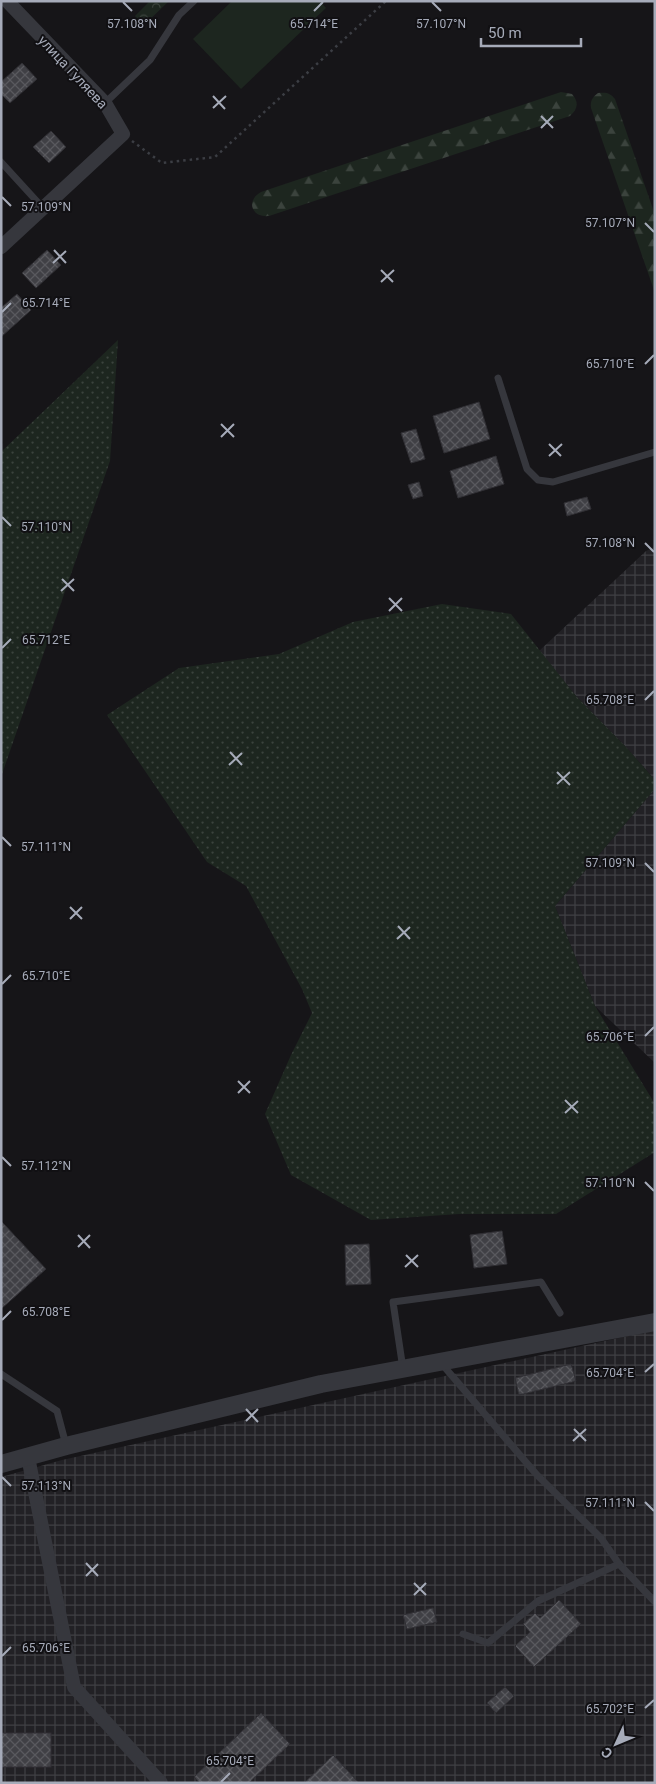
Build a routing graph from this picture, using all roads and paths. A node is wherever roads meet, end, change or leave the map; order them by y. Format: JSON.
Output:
{"nodes":[{"id":1,"x":7,"y":1,"type":"edge"},
{"id":2,"x":194,"y":1,"type":"edge"},
{"id":3,"x":386,"y":1,"type":"edge"},
{"id":4,"x":105,"y":103,"type":"junction"},
{"id":5,"x":123,"y":134,"type":"junction"},
{"id":6,"x":1,"y":162,"type":"edge"},
{"id":7,"x":43,"y":208,"type":"junction"},
{"id":8,"x":1,"y":247,"type":"edge"},
{"id":9,"x":498,"y":378,"type":"dead end"},
{"id":10,"x":655,"y":452,"type":"edge"},
{"id":11,"x":560,"y":1313,"type":"dead end"},
{"id":12,"x":655,"y":1322,"type":"edge"},
{"id":13,"x":441,"y":1362,"type":"junction"},
{"id":14,"x":403,"y":1369,"type":"junction"},
{"id":15,"x":1,"y":1374,"type":"edge"},
{"id":16,"x":66,"y":1446,"type":"junction"},
{"id":17,"x":28,"y":1457,"type":"junction"},
{"id":18,"x":1,"y":1464,"type":"edge"},
{"id":19,"x":619,"y":1564,"type":"junction"},
{"id":20,"x":655,"y":1602,"type":"edge"},
{"id":21,"x":463,"y":1634,"type":"dead end"},
{"id":22,"x":161,"y":1783,"type":"edge"}],
"edges":[{"from":1,"to":4,"type":"street","name":"улица Гуляева"},
{"from":2,"to":4,"type":"lane"},
{"from":3,"to":5,"type":"path"},
{"from":4,"to":5,"type":"street","name":"улица Гуляева"},
{"from":5,"to":7,"type":"street"},
{"from":6,"to":7,"type":"lane"},
{"from":7,"to":8,"type":"street"},
{"from":9,"to":10,"type":"lane"},
{"from":11,"to":14,"type":"lane"},
{"from":12,"to":13,"type":"street"},
{"from":13,"to":14,"type":"street"},
{"from":13,"to":19,"type":"lane"},
{"from":14,"to":16,"type":"street"},
{"from":15,"to":16,"type":"lane"},
{"from":16,"to":17,"type":"street"},
{"from":17,"to":18,"type":"street"},
{"from":17,"to":22,"type":"street"},
{"from":19,"to":20,"type":"lane"},
{"from":19,"to":21,"type":"lane"}]}
